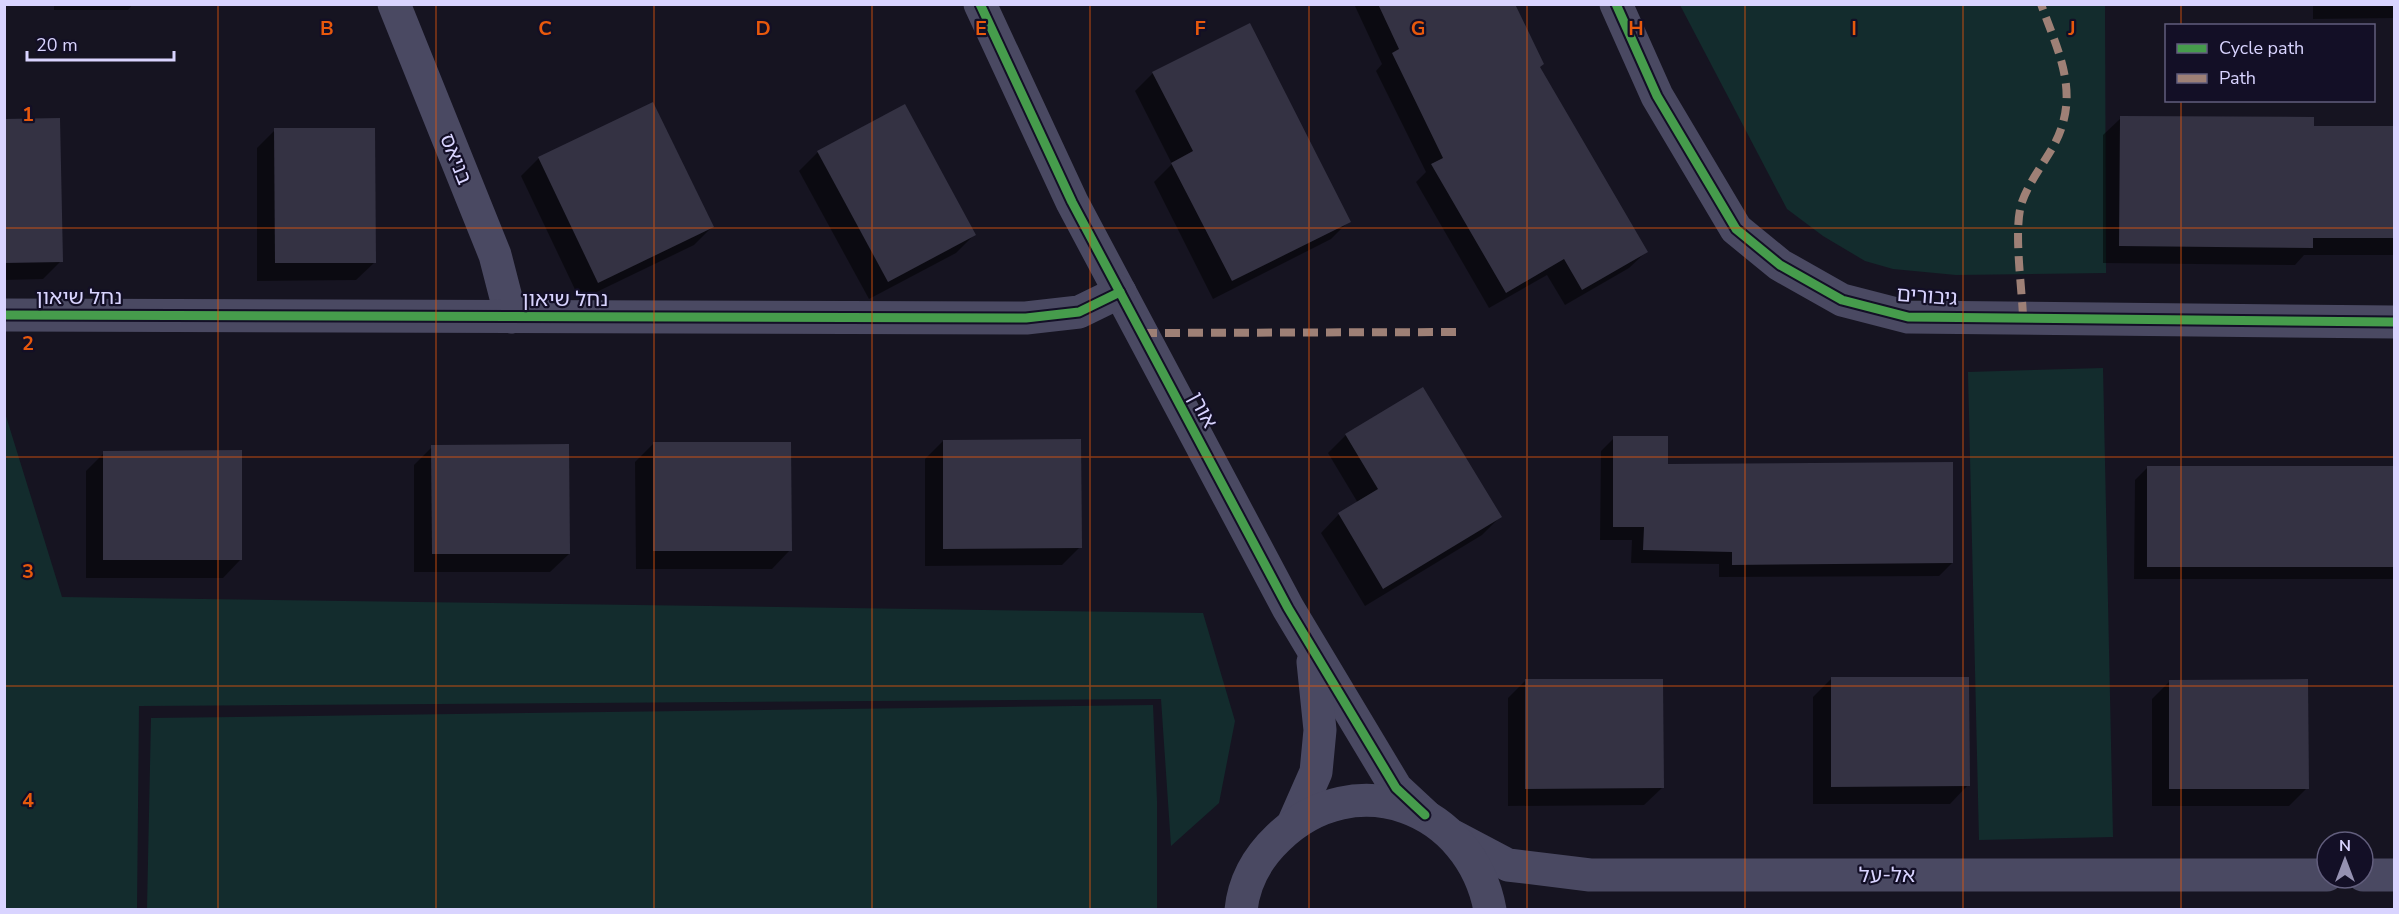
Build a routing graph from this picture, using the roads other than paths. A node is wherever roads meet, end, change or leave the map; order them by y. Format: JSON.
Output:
{"nodes":[{"id":1,"x":394,"y":4,"type":"edge"},
{"id":2,"x":980,"y":4,"type":"edge"},
{"id":3,"x":1616,"y":4,"type":"edge"},
{"id":4,"x":1120,"y":292,"type":"junction"},
{"id":5,"x":4,"y":315,"type":"edge"},
{"id":6,"x":511,"y":317,"type":"junction"},
{"id":7,"x":2394,"y":322,"type":"edge"},
{"id":8,"x":1312,"y":651,"type":"junction"},
{"id":9,"x":1425,"y":815,"type":"junction"},
{"id":10,"x":1294,"y":822,"type":"junction"},
{"id":11,"x":1455,"y":837,"type":"junction"},
{"id":12,"x":2315,"y":875,"type":"edge"},
{"id":13,"x":2375,"y":875,"type":"edge"},
{"id":14,"x":2394,"y":875,"type":"edge"},
{"id":15,"x":1241,"y":909,"type":"edge"},
{"id":16,"x":1490,"y":909,"type":"edge"}],
"edges":[{"from":1,"to":6,"type":"street","name":"בניאס"},
{"from":2,"to":4,"type":"street","name":"אורן"},
{"from":3,"to":7,"type":"street","name":"גיבורים"},
{"from":4,"to":6,"type":"street","name":"נחל שיאון"},
{"from":4,"to":8,"type":"street","name":"אורן"},
{"from":5,"to":6,"type":"street","name":"נחל שיאון"},
{"from":8,"to":9,"type":"street","name":"אורן"},
{"from":8,"to":10,"type":"street","name":"אורן"},
{"from":9,"to":10,"type":"street"},
{"from":9,"to":11,"type":"street"},
{"from":10,"to":15,"type":"street"},
{"from":11,"to":12,"type":"street","name":"אל-על"},
{"from":11,"to":16,"type":"street"},
{"from":13,"to":14,"type":"street"}]}
